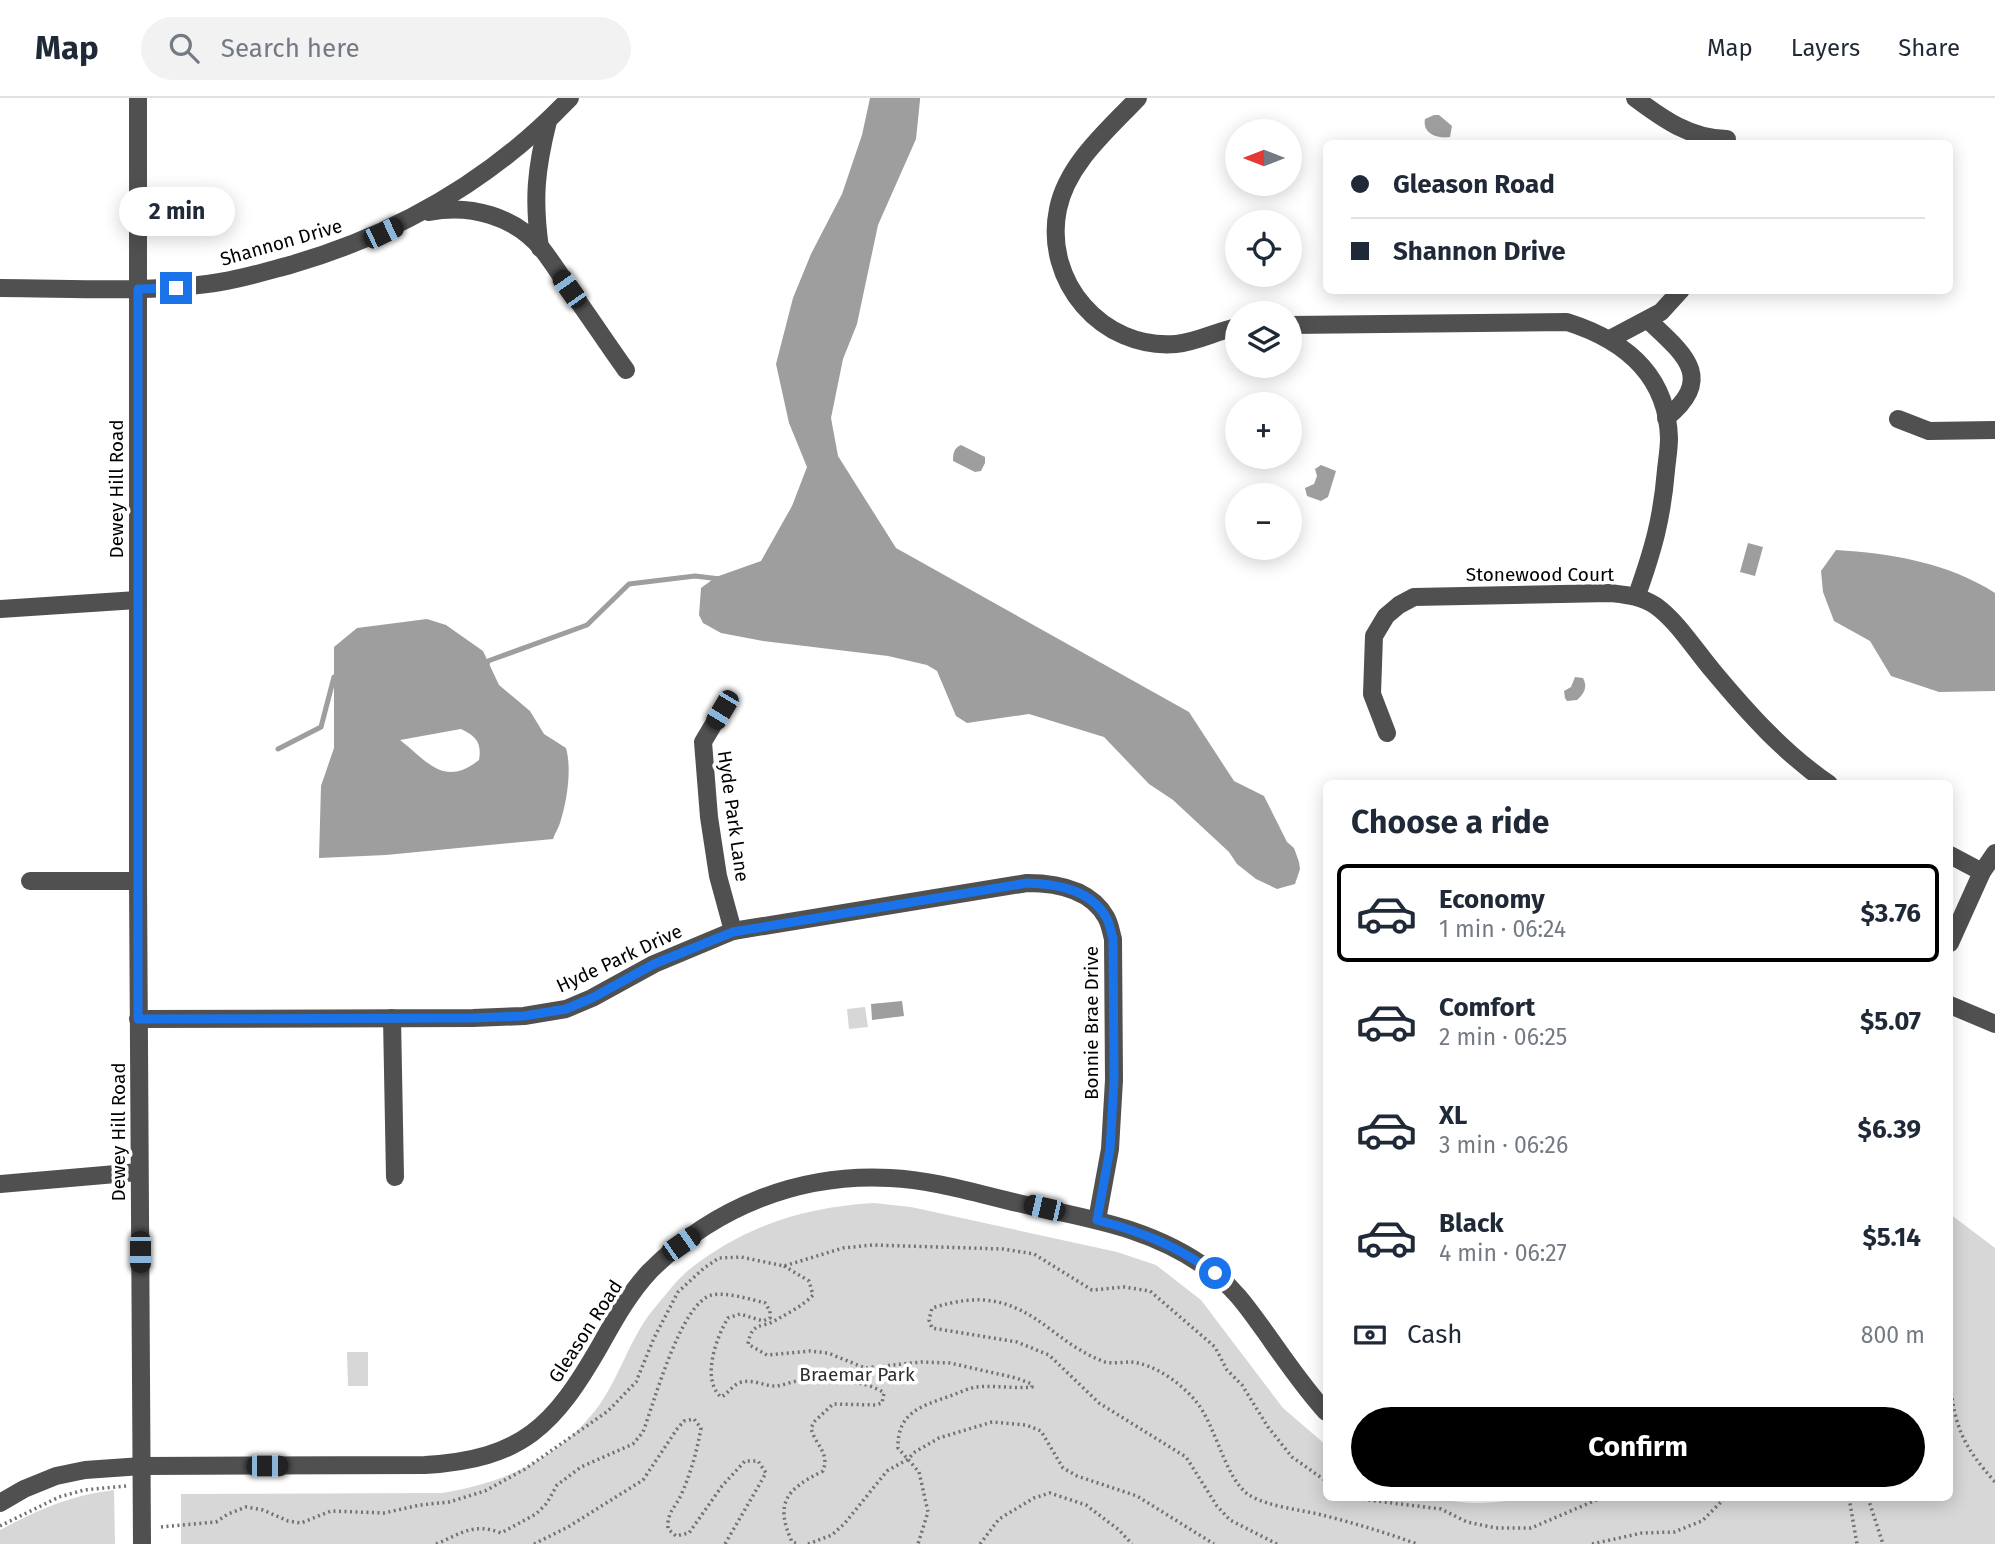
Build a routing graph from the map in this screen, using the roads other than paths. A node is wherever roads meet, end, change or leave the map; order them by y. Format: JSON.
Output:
{"nodes":[{"id":1,"x":138,"y":98,"type":"edge"},
{"id":2,"x":570,"y":98,"type":"edge"},
{"id":3,"x":1138,"y":98,"type":"edge"},
{"id":4,"x":1636,"y":98,"type":"edge"},
{"id":5,"x":548,"y":121,"type":"junction"},
{"id":6,"x":1727,"y":139,"type":"dead end"},
{"id":7,"x":422,"y":213,"type":"junction"},
{"id":8,"x":540,"y":248,"type":"junction"},
{"id":9,"x":0,"y":288,"type":"edge"},
{"id":10,"x":138,"y":289,"type":"junction"},
{"id":11,"x":1677,"y":294,"type":"edge"},
{"id":12,"x":1648,"y":320,"type":"junction"},
{"id":13,"x":1302,"y":325,"type":"edge"},
{"id":14,"x":1225,"y":330,"type":"edge"},
{"id":15,"x":1610,"y":339,"type":"junction"},
{"id":16,"x":626,"y":370,"type":"dead end"},
{"id":17,"x":1666,"y":418,"type":"junction"},
{"id":18,"x":1898,"y":419,"type":"dead end"},
{"id":19,"x":1995,"y":430,"type":"edge"},
{"id":20,"x":1637,"y":596,"type":"junction"},
{"id":21,"x":137,"y":600,"type":"junction"},
{"id":22,"x":0,"y":608,"type":"edge"},
{"id":23,"x":722,"y":710,"type":"dead end"},
{"id":24,"x":1387,"y":733,"type":"dead end"},
{"id":25,"x":1824,"y":780,"type":"edge"},
{"id":26,"x":1995,"y":853,"type":"edge"},
{"id":27,"x":1953,"y":857,"type":"edge"},
{"id":28,"x":1982,"y":872,"type":"junction"},
{"id":29,"x":30,"y":881,"type":"dead end"},
{"id":30,"x":138,"y":881,"type":"junction"},
{"id":31,"x":1027,"y":883,"type":"joint"},
{"id":32,"x":733,"y":932,"type":"junction"},
{"id":33,"x":1953,"y":936,"type":"edge"},
{"id":34,"x":1953,"y":1006,"type":"edge"},
{"id":35,"x":392,"y":1018,"type":"junction"},
{"id":36,"x":138,"y":1019,"type":"junction"},
{"id":37,"x":1995,"y":1024,"type":"edge"},
{"id":38,"x":139,"y":1172,"type":"junction"},
{"id":39,"x":395,"y":1177,"type":"dead end"},
{"id":40,"x":0,"y":1184,"type":"edge"},
{"id":41,"x":1097,"y":1220,"type":"junction"},
{"id":42,"x":1323,"y":1408,"type":"edge"},
{"id":43,"x":142,"y":1466,"type":"junction"},
{"id":44,"x":0,"y":1503,"type":"edge"},
{"id":45,"x":142,"y":1544,"type":"edge"}],
"edges":[{"from":1,"to":10,"type":"street","name":"Dewey Hill Road"},
{"from":2,"to":5,"type":"street","name":"Shannon Drive"},
{"from":3,"to":14,"type":"street"},
{"from":4,"to":6,"type":"street"},
{"from":5,"to":7,"type":"street","name":"Shannon Drive"},
{"from":5,"to":8,"type":"street"},
{"from":7,"to":8,"type":"street"},
{"from":7,"to":10,"type":"street","name":"Shannon Drive"},
{"from":8,"to":16,"type":"street"},
{"from":9,"to":10,"type":"street","name":"Shannon Drive"},
{"from":10,"to":21,"type":"street","name":"Dewey Hill Road"},
{"from":11,"to":12,"type":"street"},
{"from":12,"to":15,"type":"street"},
{"from":12,"to":17,"type":"street"},
{"from":13,"to":15,"type":"street"},
{"from":15,"to":17,"type":"street"},
{"from":17,"to":20,"type":"street"},
{"from":18,"to":19,"type":"street"},
{"from":20,"to":24,"type":"street","name":"Stonewood Court"},
{"from":20,"to":25,"type":"street","name":"Stonewood Court"},
{"from":21,"to":22,"type":"street"},
{"from":21,"to":30,"type":"street","name":"Dewey Hill Road"},
{"from":23,"to":32,"type":"street","name":"Hyde Park Lane"},
{"from":26,"to":28,"type":"street"},
{"from":27,"to":28,"type":"street"},
{"from":28,"to":33,"type":"street"},
{"from":29,"to":30,"type":"street"},
{"from":30,"to":36,"type":"street","name":"Dewey Hill Road"},
{"from":31,"to":32,"type":"street","name":"Hyde Park Drive"},
{"from":31,"to":41,"type":"street","name":"Bonnie Brae Drive"},
{"from":32,"to":35,"type":"street","name":"Hyde Park Drive"},
{"from":34,"to":37,"type":"street"},
{"from":35,"to":36,"type":"street","name":"Hyde Park Drive"},
{"from":35,"to":39,"type":"street"},
{"from":36,"to":38,"type":"street","name":"Dewey Hill Road"},
{"from":38,"to":40,"type":"street"},
{"from":38,"to":43,"type":"street","name":"Dewey Hill Road"},
{"from":41,"to":42,"type":"street","name":"Gleason Road"},
{"from":41,"to":43,"type":"street","name":"Gleason Road"},
{"from":43,"to":44,"type":"street","name":"Gleason Road"},
{"from":43,"to":45,"type":"street","name":"Dewey Hill Road"}]}
